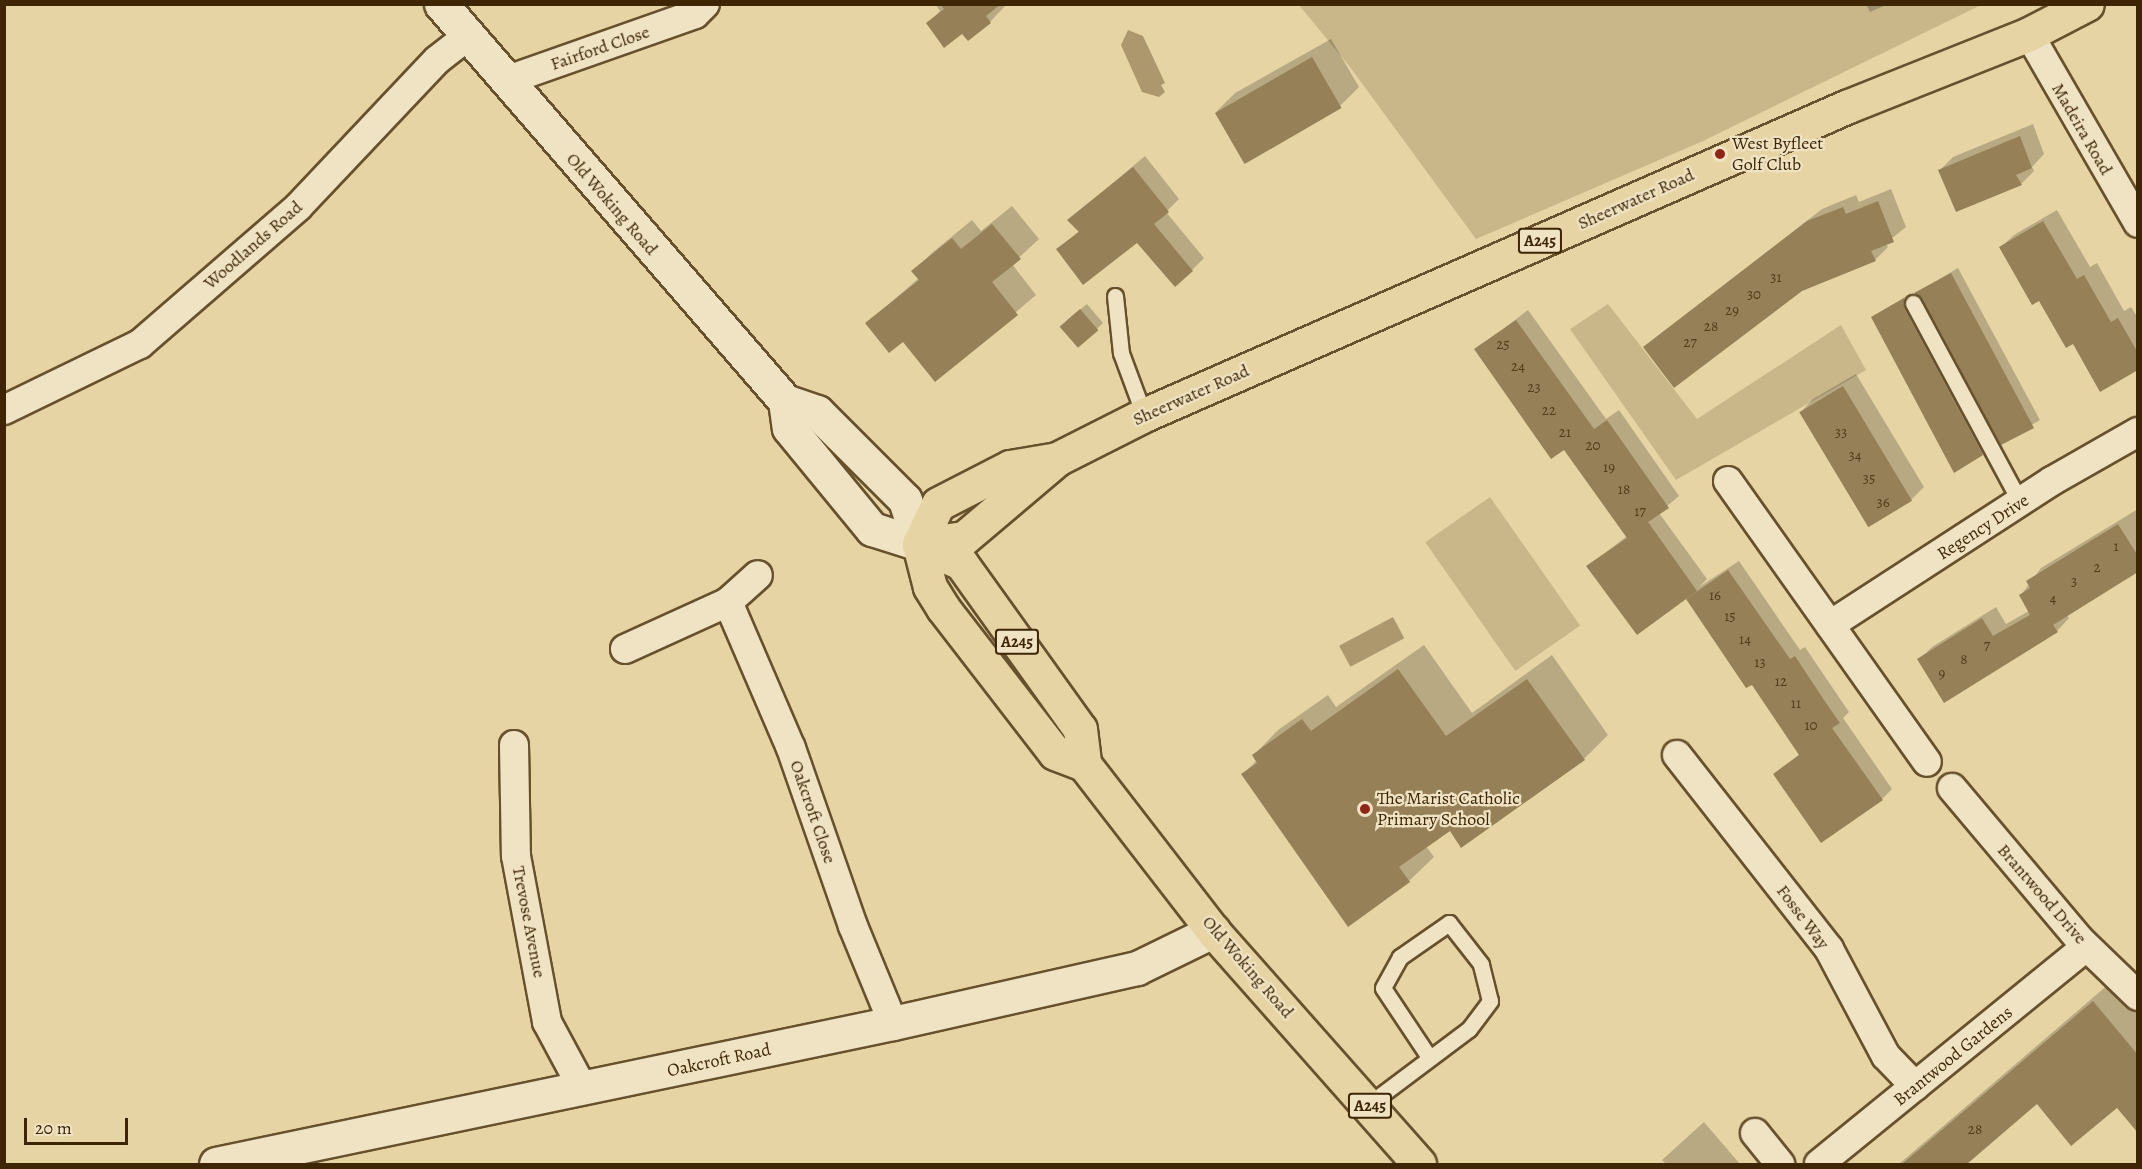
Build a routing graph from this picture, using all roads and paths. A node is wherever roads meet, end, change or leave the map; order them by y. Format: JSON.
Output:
{"nodes":[{"id":1,"x":441,"y":4,"type":"edge"},
{"id":2,"x":2087,"y":4,"type":"edge"},
{"id":3,"x":696,"y":8,"type":"edge"},
{"id":4,"x":2029,"y":34,"type":"junction"},
{"id":5,"x":468,"y":36,"type":"junction"},
{"id":6,"x":505,"y":81,"type":"junction"},
{"id":7,"x":2138,"y":223,"type":"edge"},
{"id":8,"x":1115,"y":296,"type":"dead end"},
{"id":9,"x":1913,"y":303,"type":"dead end"},
{"id":10,"x":785,"y":401,"type":"junction"},
{"id":11,"x":4,"y":410,"type":"edge"},
{"id":12,"x":1144,"y":415,"type":"junction"},
{"id":13,"x":2138,"y":432,"type":"edge"},
{"id":14,"x":1728,"y":481,"type":"dead end"},
{"id":15,"x":2020,"y":502,"type":"junction"},
{"id":16,"x":919,"y":544,"type":"junction"},
{"id":17,"x":758,"y":575,"type":"dead end"},
{"id":18,"x":728,"y":602,"type":"junction"},
{"id":19,"x":1830,"y":625,"type":"junction"},
{"id":20,"x":625,"y":649,"type":"dead end"},
{"id":21,"x":514,"y":745,"type":"dead end"},
{"id":22,"x":1677,"y":755,"type":"dead end"},
{"id":23,"x":1927,"y":762,"type":"dead end"},
{"id":24,"x":1952,"y":788,"type":"dead end"},
{"id":25,"x":1213,"y":931,"type":"junction"},
{"id":26,"x":2086,"y":947,"type":"junction"},
{"id":27,"x":2138,"y":996,"type":"edge"},
{"id":28,"x":893,"y":1023,"type":"junction"},
{"id":29,"x":1429,"y":1057,"type":"junction"},
{"id":30,"x":1915,"y":1086,"type":"junction"},
{"id":31,"x":583,"y":1089,"type":"junction"},
{"id":32,"x":1369,"y":1104,"type":"junction"},
{"id":33,"x":1755,"y":1133,"type":"dead end"},
{"id":34,"x":216,"y":1164,"type":"edge"},
{"id":35,"x":1419,"y":1164,"type":"edge"},
{"id":36,"x":1780,"y":1164,"type":"edge"},
{"id":37,"x":1819,"y":1164,"type":"edge"}],
"edges":[{"from":1,"to":5,"type":"main road","name":"Old Woking Road"},
{"from":2,"to":4,"type":"main road","name":"Sheerwater Road","number":"A245"},
{"from":3,"to":6,"type":"street","name":"Fairford Close"},
{"from":4,"to":7,"type":"street","name":"Madeira Road"},
{"from":4,"to":12,"type":"main road","name":"Sheerwater Road","number":"A245"},
{"from":5,"to":6,"type":"main road","name":"Old Woking Road"},
{"from":5,"to":11,"type":"street","name":"Woodlands Road"},
{"from":6,"to":10,"type":"main road","name":"Old Woking Road"},
{"from":8,"to":12,"type":"lane"},
{"from":9,"to":15,"type":"lane"},
{"from":10,"to":16,"type":"main road","name":"Old Woking Road"},
{"from":10,"to":16,"type":"main road","name":"Old Woking Road"},
{"from":12,"to":16,"type":"main road","name":"Sheerwater Road","number":"A245"},
{"from":13,"to":15,"type":"street","name":"Regency Drive"},
{"from":14,"to":19,"type":"street"},
{"from":15,"to":19,"type":"street","name":"Regency Drive"},
{"from":16,"to":25,"type":"main road","name":"Old Woking Road","number":"A245"},
{"from":17,"to":18,"type":"street"},
{"from":18,"to":20,"type":"street"},
{"from":18,"to":28,"type":"street","name":"Oakcroft Close"},
{"from":19,"to":23,"type":"street"},
{"from":21,"to":31,"type":"street","name":"Trevose Avenue"},
{"from":22,"to":30,"type":"street","name":"Fosse Way"},
{"from":24,"to":26,"type":"street","name":"Brantwood Drive"},
{"from":25,"to":28,"type":"main road","name":"Oakcroft Road"},
{"from":25,"to":32,"type":"main road","name":"Old Woking Road","number":"A245"},
{"from":26,"to":27,"type":"street","name":"Brantwood Drive"},
{"from":26,"to":30,"type":"street","name":"Brantwood Gardens"},
{"from":28,"to":31,"type":"main road","name":"Oakcroft Road"},
{"from":29,"to":29,"type":"lane"},
{"from":29,"to":32,"type":"lane"},
{"from":30,"to":37,"type":"street","name":"Brantwood Gardens"},
{"from":31,"to":34,"type":"main road","name":"Oakcroft Road"},
{"from":32,"to":35,"type":"main road","name":"Old Woking Road","number":"A245"},
{"from":33,"to":36,"type":"street"}]}
